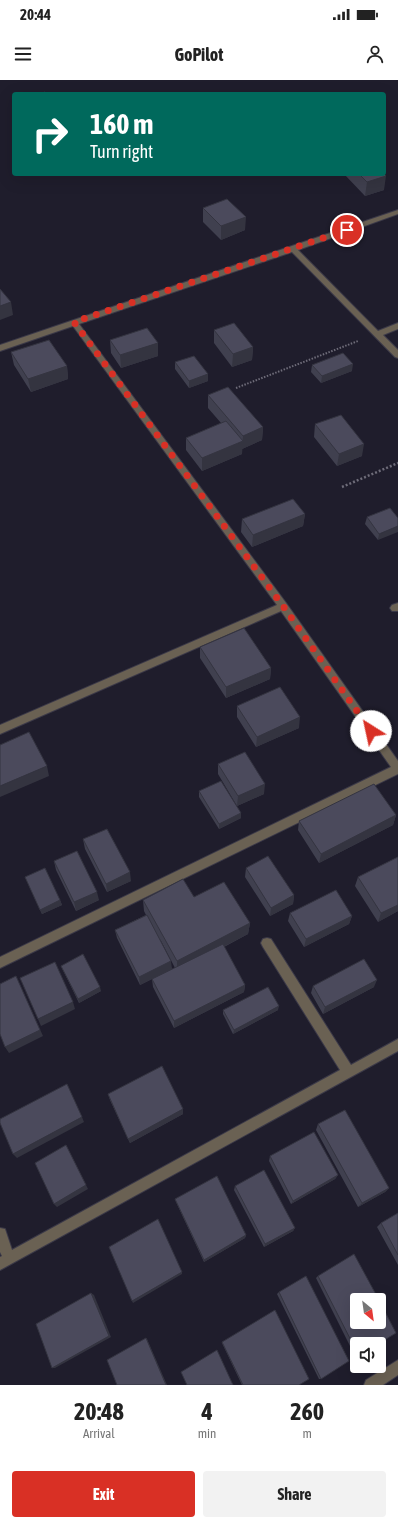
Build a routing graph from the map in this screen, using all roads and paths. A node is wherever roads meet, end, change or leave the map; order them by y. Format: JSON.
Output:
{"nodes":[{"id":1,"x":398,"y":212,"type":"edge"},
{"id":2,"x":293,"y":249,"type":"junction"},
{"id":3,"x":74,"y":322,"type":"junction"},
{"id":4,"x":398,"y":326,"type":"edge"},
{"id":5,"x":377,"y":334,"type":"junction"},
{"id":6,"x":0,"y":348,"type":"edge"},
{"id":7,"x":398,"y":356,"type":"edge"},
{"id":8,"x":236,"y":388,"type":"dead end"},
{"id":9,"x":398,"y":463,"type":"edge"},
{"id":10,"x":342,"y":488,"type":"dead end"},
{"id":11,"x":283,"y":606,"type":"junction"},
{"id":12,"x":0,"y":730,"type":"edge"},
{"id":13,"x":398,"y":769,"type":"edge"},
{"id":14,"x":267,"y":943,"type":"dead end"},
{"id":15,"x":0,"y":963,"type":"edge"},
{"id":16,"x":398,"y":1045,"type":"edge"},
{"id":17,"x":349,"y":1073,"type":"junction"},
{"id":18,"x":0,"y":1234,"type":"edge"},
{"id":19,"x":5,"y":1262,"type":"edge"},
{"id":20,"x":398,"y":1367,"type":"edge"},
{"id":21,"x":371,"y":1385,"type":"edge"}],
"edges":[{"from":1,"to":2,"type":"street"},
{"from":2,"to":3,"type":"street"},
{"from":2,"to":5,"type":"street"},
{"from":3,"to":6,"type":"street"},
{"from":3,"to":11,"type":"street"},
{"from":4,"to":5,"type":"street"},
{"from":5,"to":7,"type":"street"},
{"from":5,"to":8,"type":"path"},
{"from":9,"to":10,"type":"path"},
{"from":11,"to":12,"type":"street"},
{"from":11,"to":13,"type":"street"},
{"from":13,"to":15,"type":"street"},
{"from":14,"to":17,"type":"street"},
{"from":16,"to":17,"type":"street"},
{"from":17,"to":19,"type":"street"},
{"from":18,"to":19,"type":"street"},
{"from":20,"to":21,"type":"street"}]}
